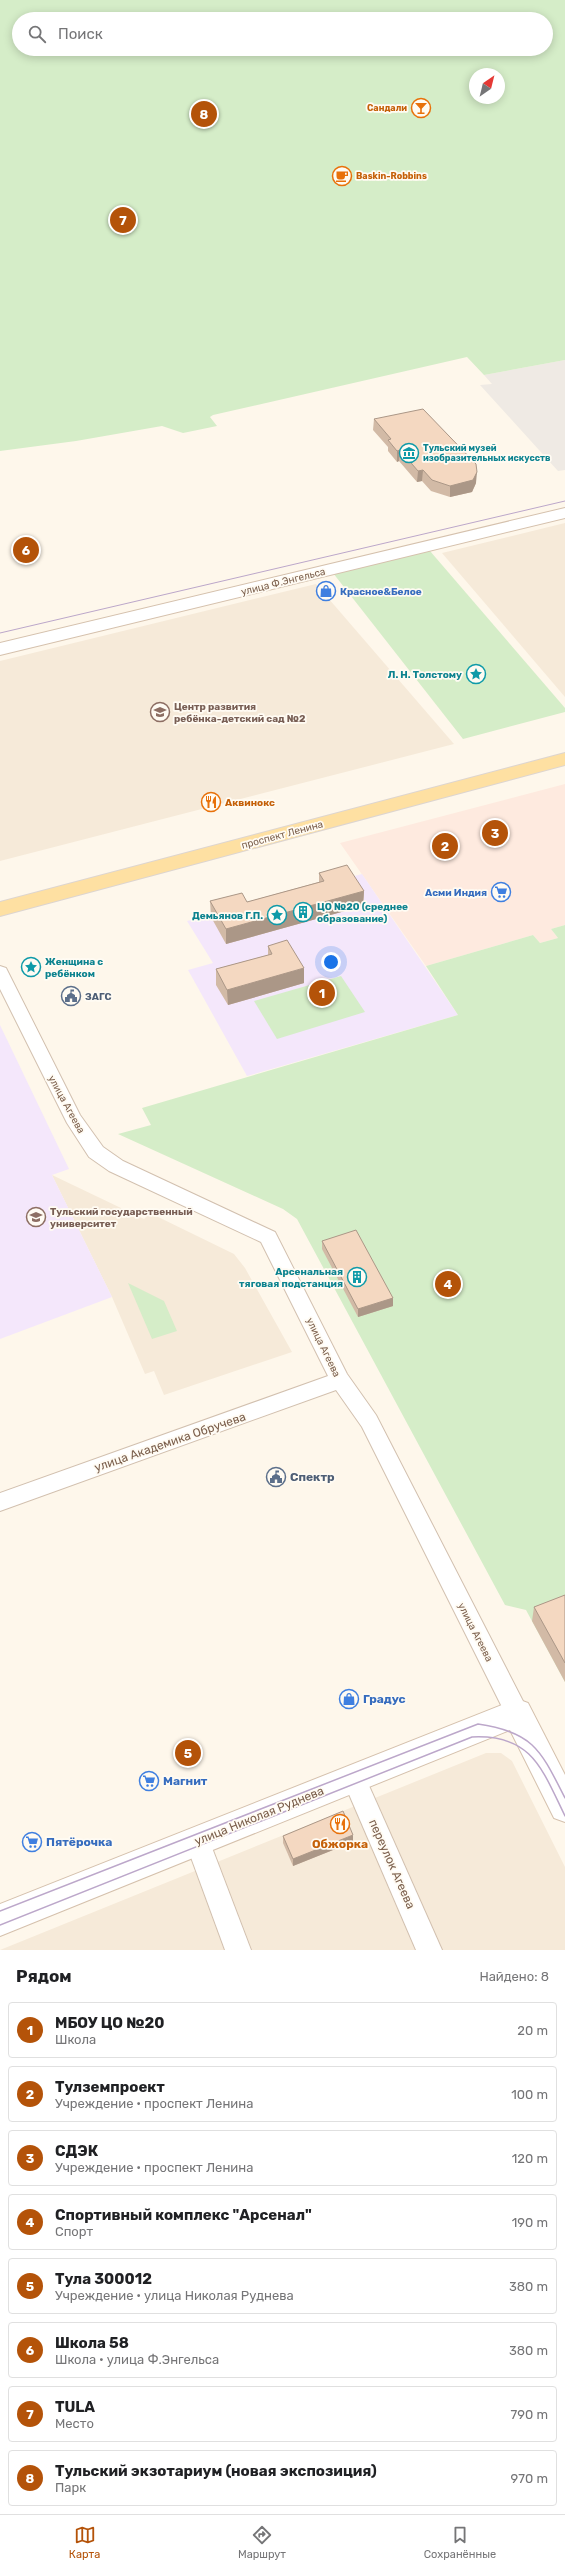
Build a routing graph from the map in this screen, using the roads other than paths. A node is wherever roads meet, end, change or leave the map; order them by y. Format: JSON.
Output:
{"nodes":[{"id":1,"x":565,"y":513,"type":"edge"},
{"id":2,"x":0,"y":649,"type":"edge"},
{"id":3,"x":565,"y":759,"type":"edge"},
{"id":4,"x":565,"y":773,"type":"edge"},
{"id":5,"x":0,"y":909,"type":"edge"},
{"id":6,"x":0,"y":923,"type":"edge"},
{"id":7,"x":0,"y":972,"type":"edge"},
{"id":8,"x":340,"y":1380,"type":"junction"},
{"id":9,"x":0,"y":1502,"type":"edge"},
{"id":10,"x":517,"y":1713,"type":"junction"},
{"id":11,"x":354,"y":1778,"type":"junction"},
{"id":12,"x":565,"y":1807,"type":"edge"},
{"id":13,"x":197,"y":1841,"type":"junction"},
{"id":14,"x":0,"y":1920,"type":"edge"},
{"id":15,"x":238,"y":1950,"type":"edge"},
{"id":16,"x":429,"y":1950,"type":"edge"}],
"edges":[{"from":1,"to":2,"type":"street","name":"улица Ф.Энгельса"},
{"from":3,"to":5,"type":"main road","name":"проспект Ленина"},
{"from":4,"to":6,"type":"main road","name":"проспект Ленина"},
{"from":7,"to":8,"type":"street","name":"улица Агеева"},
{"from":8,"to":9,"type":"street","name":"улица Академика Обручева"},
{"from":8,"to":10,"type":"street","name":"улица Агеева"},
{"from":10,"to":11,"type":"street","name":"улица Николая Руднева"},
{"from":10,"to":12,"type":"street","name":"улица Агеева"},
{"from":11,"to":13,"type":"street","name":"улица Николая Руднева"},
{"from":11,"to":16,"type":"street","name":"переулок Агеева"},
{"from":13,"to":14,"type":"street","name":"улица Николая Руднева"},
{"from":13,"to":15,"type":"street"}]}
